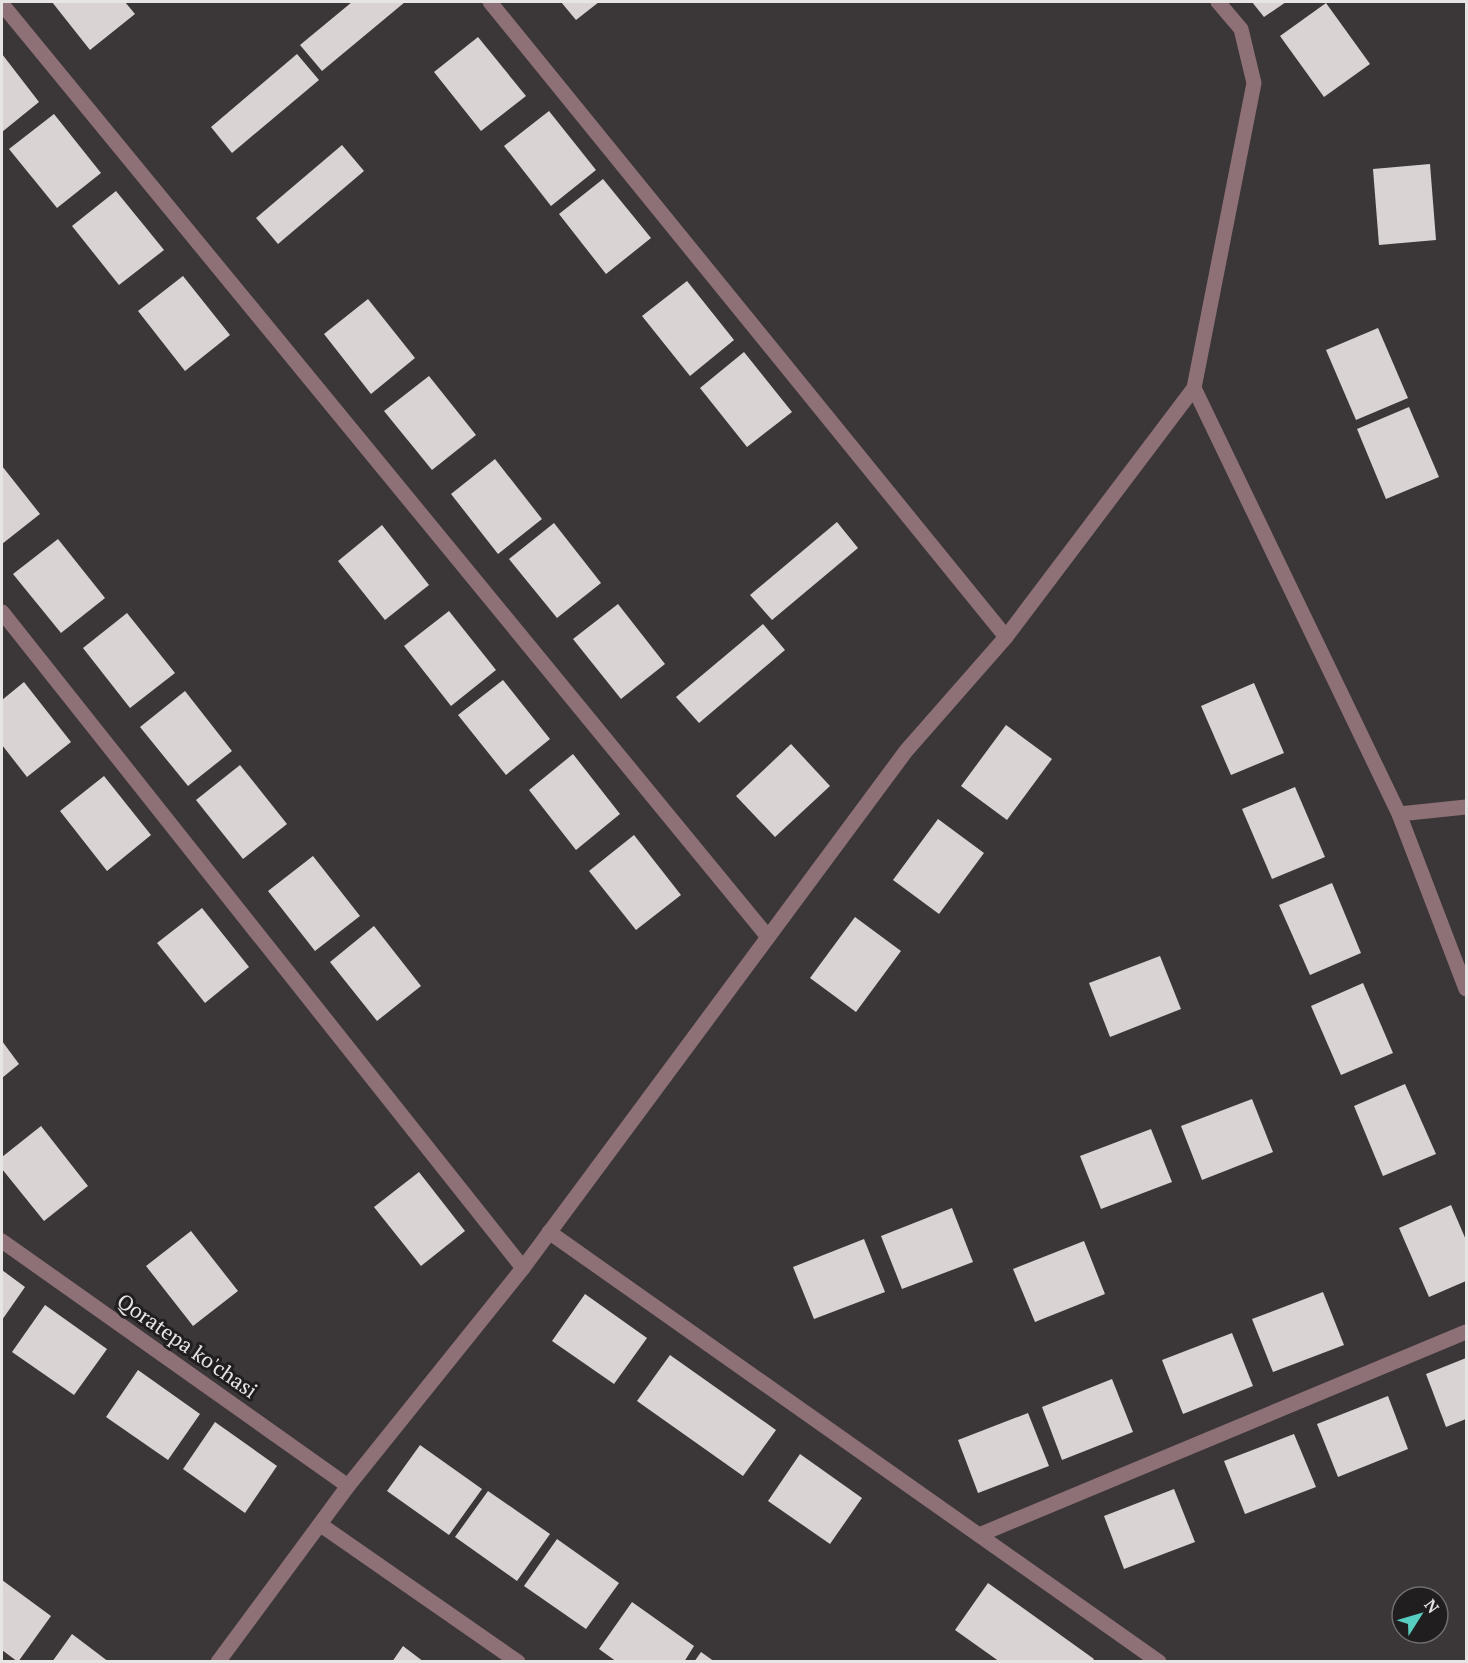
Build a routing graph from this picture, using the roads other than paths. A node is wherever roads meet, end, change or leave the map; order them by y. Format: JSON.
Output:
{"nodes":[{"id":1,"x":490,"y":2,"type":"edge"},
{"id":2,"x":1218,"y":2,"type":"edge"},
{"id":3,"x":2,"y":4,"type":"edge"},
{"id":4,"x":1194,"y":388,"type":"junction"},
{"id":5,"x":2,"y":612,"type":"edge"},
{"id":6,"x":1006,"y":637,"type":"junction"},
{"id":7,"x":1467,"y":807,"type":"edge"},
{"id":8,"x":1399,"y":814,"type":"junction"},
{"id":9,"x":768,"y":937,"type":"junction"},
{"id":10,"x":1467,"y":989,"type":"edge"},
{"id":11,"x":549,"y":1232,"type":"junction"},
{"id":12,"x":2,"y":1241,"type":"edge"},
{"id":13,"x":523,"y":1268,"type":"junction"},
{"id":14,"x":1467,"y":1332,"type":"edge"},
{"id":15,"x":348,"y":1486,"type":"junction"},
{"id":16,"x":321,"y":1525,"type":"junction"},
{"id":17,"x":979,"y":1535,"type":"junction"},
{"id":18,"x":218,"y":1662,"type":"edge"},
{"id":19,"x":518,"y":1662,"type":"edge"},
{"id":20,"x":1159,"y":1662,"type":"edge"}],
"edges":[{"from":1,"to":6,"type":"street"},
{"from":2,"to":4,"type":"street"},
{"from":3,"to":9,"type":"street"},
{"from":4,"to":6,"type":"street"},
{"from":4,"to":8,"type":"street"},
{"from":5,"to":13,"type":"street"},
{"from":6,"to":9,"type":"street"},
{"from":7,"to":8,"type":"street"},
{"from":8,"to":10,"type":"street"},
{"from":9,"to":11,"type":"street"},
{"from":11,"to":13,"type":"street"},
{"from":11,"to":17,"type":"street"},
{"from":12,"to":15,"type":"street","name":"Qoratepa ko'chasi"},
{"from":13,"to":15,"type":"street"},
{"from":14,"to":17,"type":"street"},
{"from":15,"to":16,"type":"street"},
{"from":16,"to":18,"type":"street"},
{"from":16,"to":19,"type":"street"},
{"from":17,"to":20,"type":"street"}]}
